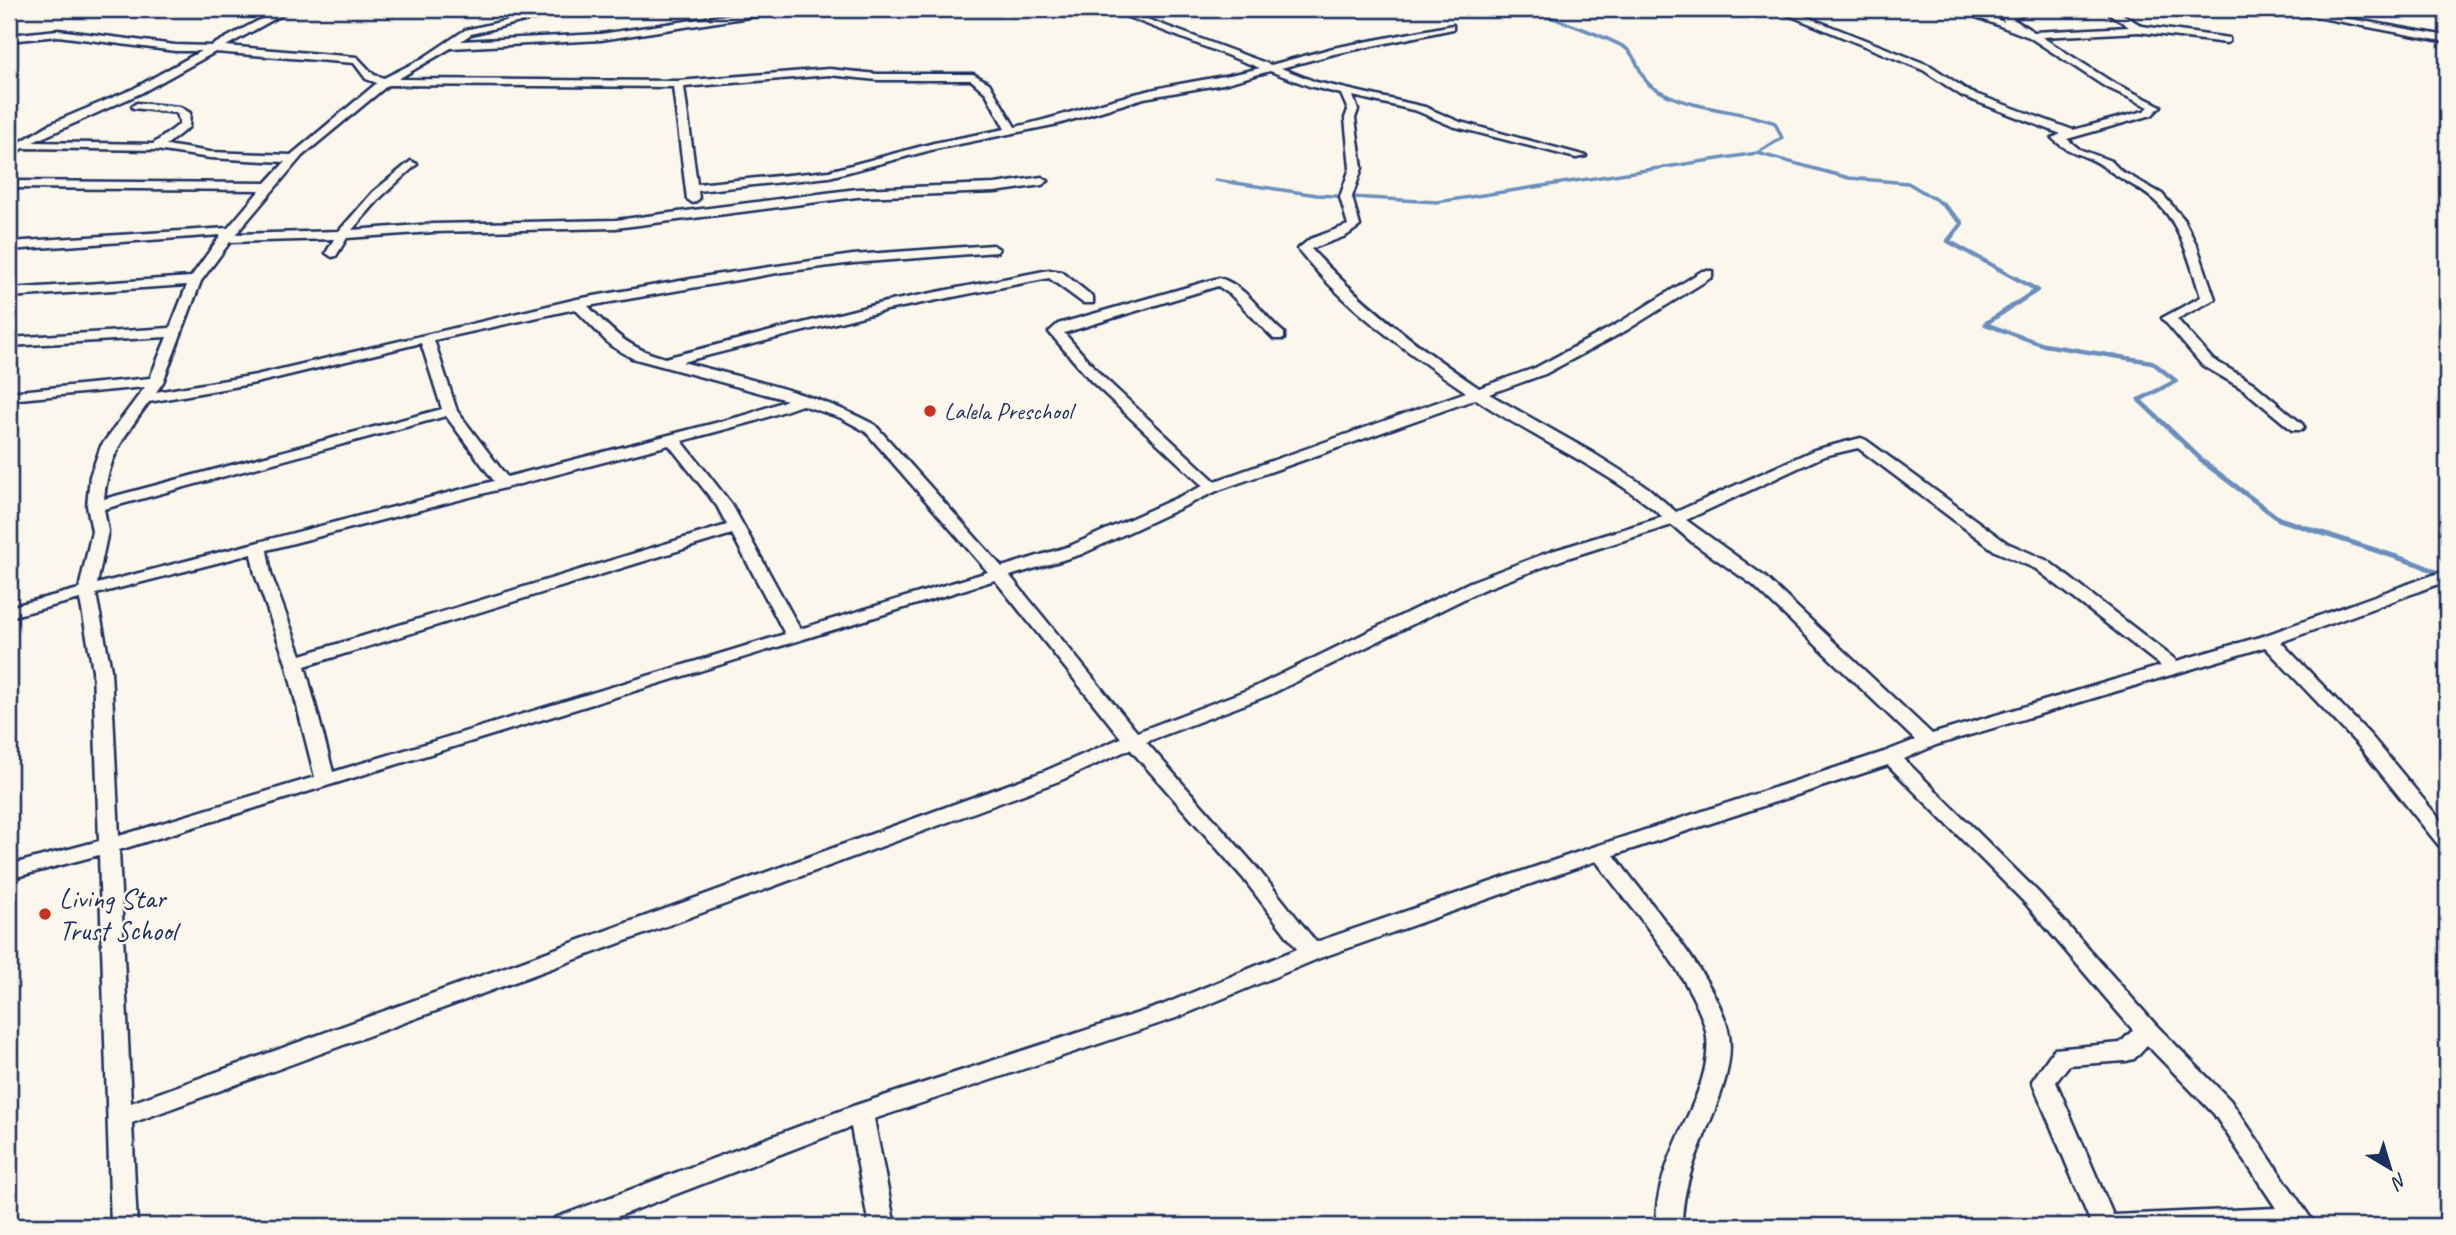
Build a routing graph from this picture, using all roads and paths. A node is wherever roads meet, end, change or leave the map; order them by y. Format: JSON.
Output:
{"nodes":[{"id":1,"x":287,"y":9,"type":"edge"},
{"id":2,"x":569,"y":9,"type":"edge"},
{"id":3,"x":782,"y":9,"type":"edge"},
{"id":4,"x":1112,"y":9,"type":"edge"},
{"id":5,"x":1779,"y":9,"type":"edge"},
{"id":6,"x":1960,"y":9,"type":"edge"},
{"id":7,"x":2032,"y":9,"type":"edge"},
{"id":8,"x":2108,"y":9,"type":"edge"},
{"id":9,"x":2280,"y":9,"type":"edge"},
{"id":10,"x":1450,"y":27,"type":"dead end"},
{"id":11,"x":2139,"y":29,"type":"junction"},
{"id":12,"x":2032,"y":35,"type":"junction"},
{"id":13,"x":9,"y":38,"type":"edge"},
{"id":14,"x":2447,"y":39,"type":"edge"},
{"id":15,"x":2226,"y":40,"type":"dead end"},
{"id":16,"x":450,"y":45,"type":"junction"},
{"id":17,"x":211,"y":50,"type":"junction"},
{"id":18,"x":1269,"y":68,"type":"junction"},
{"id":19,"x":385,"y":82,"type":"junction"},
{"id":20,"x":678,"y":84,"type":"junction"},
{"id":21,"x":1346,"y":93,"type":"junction"},
{"id":22,"x":137,"y":106,"type":"dead end"},
{"id":23,"x":1012,"y":132,"type":"junction"},
{"id":24,"x":2070,"y":133,"type":"junction"},
{"id":25,"x":19,"y":145,"type":"junction"},
{"id":26,"x":156,"y":147,"type":"junction"},
{"id":27,"x":9,"y":154,"type":"edge"},
{"id":28,"x":1580,"y":156,"type":"dead end"},
{"id":29,"x":293,"y":159,"type":"junction"},
{"id":30,"x":411,"y":164,"type":"dead end"},
{"id":31,"x":1042,"y":181,"type":"dead end"},
{"id":32,"x":9,"y":184,"type":"edge"},
{"id":33,"x":270,"y":187,"type":"junction"},
{"id":34,"x":692,"y":188,"type":"junction"},
{"id":35,"x":695,"y":212,"type":"junction"},
{"id":36,"x":230,"y":234,"type":"junction"},
{"id":37,"x":342,"y":235,"type":"junction"},
{"id":38,"x":9,"y":246,"type":"edge"},
{"id":39,"x":993,"y":249,"type":"dead end"},
{"id":40,"x":332,"y":253,"type":"dead end"},
{"id":41,"x":1707,"y":274,"type":"dead end"},
{"id":42,"x":195,"y":281,"type":"junction"},
{"id":43,"x":9,"y":293,"type":"edge"},
{"id":44,"x":1088,"y":300,"type":"dead end"},
{"id":45,"x":577,"y":303,"type":"junction"},
{"id":46,"x":174,"y":332,"type":"junction"},
{"id":47,"x":1279,"y":336,"type":"dead end"},
{"id":48,"x":426,"y":338,"type":"junction"},
{"id":49,"x":9,"y":342,"type":"edge"},
{"id":50,"x":667,"y":362,"type":"junction"},
{"id":51,"x":156,"y":382,"type":"junction"},
{"id":52,"x":1477,"y":393,"type":"junction"},
{"id":53,"x":9,"y":396,"type":"edge"},
{"id":54,"x":144,"y":398,"type":"junction"},
{"id":55,"x":802,"y":400,"type":"junction"},
{"id":56,"x":450,"y":411,"type":"junction"},
{"id":57,"x":2297,"y":426,"type":"dead end"},
{"id":58,"x":673,"y":439,"type":"junction"},
{"id":59,"x":503,"y":483,"type":"junction"},
{"id":60,"x":1213,"y":487,"type":"junction"},
{"id":61,"x":95,"y":506,"type":"junction"},
{"id":62,"x":1677,"y":518,"type":"junction"},
{"id":63,"x":734,"y":528,"type":"junction"},
{"id":64,"x":258,"y":547,"type":"junction"},
{"id":65,"x":999,"y":574,"type":"junction"},
{"id":66,"x":2447,"y":575,"type":"edge"},
{"id":67,"x":87,"y":590,"type":"junction"},
{"id":68,"x":9,"y":612,"type":"edge"},
{"id":69,"x":794,"y":634,"type":"junction"},
{"id":70,"x":2269,"y":640,"type":"junction"},
{"id":71,"x":295,"y":663,"type":"junction"},
{"id":72,"x":2173,"y":667,"type":"junction"},
{"id":73,"x":1133,"y":740,"type":"junction"},
{"id":74,"x":1929,"y":741,"type":"junction"},
{"id":75,"x":1891,"y":757,"type":"junction"},
{"id":76,"x":326,"y":781,"type":"junction"},
{"id":77,"x":2447,"y":842,"type":"edge"},
{"id":78,"x":106,"y":843,"type":"junction"},
{"id":79,"x":1600,"y":852,"type":"junction"},
{"id":80,"x":9,"y":872,"type":"edge"},
{"id":81,"x":1312,"y":952,"type":"junction"},
{"id":82,"x":2147,"y":1030,"type":"junction"},
{"id":83,"x":861,"y":1113,"type":"junction"},
{"id":84,"x":121,"y":1118,"type":"junction"},
{"id":85,"x":2300,"y":1222,"type":"edge"},
{"id":86,"x":124,"y":1226,"type":"edge"},
{"id":87,"x":564,"y":1226,"type":"edge"},
{"id":88,"x":882,"y":1226,"type":"edge"},
{"id":89,"x":1669,"y":1226,"type":"edge"},
{"id":90,"x":2105,"y":1226,"type":"edge"},
{"id":91,"x":2115,"y":1226,"type":"edge"}],
"edges":[{"from":1,"to":17,"type":"street"},
{"from":2,"to":16,"type":"street"},
{"from":3,"to":16,"type":"street"},
{"from":4,"to":18,"type":"street"},
{"from":5,"to":24,"type":"street"},
{"from":6,"to":12,"type":"street"},
{"from":7,"to":12,"type":"street"},
{"from":8,"to":11,"type":"street"},
{"from":9,"to":14,"type":"street"},
{"from":10,"to":18,"type":"street"},
{"from":11,"to":12,"type":"street"},
{"from":11,"to":15,"type":"street"},
{"from":12,"to":24,"type":"street"},
{"from":13,"to":17,"type":"street"},
{"from":16,"to":19,"type":"street"},
{"from":17,"to":19,"type":"street"},
{"from":17,"to":25,"type":"street"},
{"from":18,"to":21,"type":"street"},
{"from":18,"to":23,"type":"street"},
{"from":19,"to":20,"type":"street"},
{"from":19,"to":29,"type":"street"},
{"from":20,"to":23,"type":"street"},
{"from":20,"to":34,"type":"street"},
{"from":21,"to":28,"type":"street"},
{"from":21,"to":52,"type":"street"},
{"from":22,"to":26,"type":"street"},
{"from":23,"to":34,"type":"street"},
{"from":24,"to":57,"type":"street"},
{"from":25,"to":26,"type":"street"},
{"from":25,"to":27,"type":"street"},
{"from":26,"to":29,"type":"street"},
{"from":29,"to":33,"type":"street"},
{"from":30,"to":37,"type":"street"},
{"from":31,"to":35,"type":"street"},
{"from":32,"to":33,"type":"street"},
{"from":33,"to":36,"type":"street"},
{"from":34,"to":35,"type":"street"},
{"from":35,"to":37,"type":"street"},
{"from":36,"to":37,"type":"street"},
{"from":36,"to":38,"type":"street"},
{"from":36,"to":42,"type":"street"},
{"from":37,"to":40,"type":"street"},
{"from":39,"to":45,"type":"street"},
{"from":41,"to":52,"type":"street"},
{"from":42,"to":43,"type":"street"},
{"from":42,"to":46,"type":"street"},
{"from":44,"to":50,"type":"street"},
{"from":45,"to":48,"type":"street"},
{"from":45,"to":50,"type":"street"},
{"from":46,"to":49,"type":"street"},
{"from":46,"to":51,"type":"street"},
{"from":47,"to":60,"type":"street"},
{"from":48,"to":54,"type":"street"},
{"from":48,"to":56,"type":"street"},
{"from":50,"to":55,"type":"street"},
{"from":51,"to":53,"type":"street"},
{"from":51,"to":54,"type":"street"},
{"from":52,"to":60,"type":"street"},
{"from":52,"to":62,"type":"street"},
{"from":54,"to":61,"type":"street"},
{"from":55,"to":58,"type":"street"},
{"from":55,"to":65,"type":"street"},
{"from":56,"to":59,"type":"street"},
{"from":56,"to":61,"type":"street"},
{"from":58,"to":59,"type":"street"},
{"from":58,"to":63,"type":"street"},
{"from":59,"to":64,"type":"street"},
{"from":60,"to":65,"type":"street"},
{"from":61,"to":67,"type":"street"},
{"from":62,"to":72,"type":"street"},
{"from":62,"to":73,"type":"street"},
{"from":62,"to":74,"type":"street"},
{"from":63,"to":69,"type":"street"},
{"from":63,"to":71,"type":"street"},
{"from":64,"to":67,"type":"street"},
{"from":64,"to":71,"type":"street"},
{"from":65,"to":69,"type":"street"},
{"from":65,"to":73,"type":"street"},
{"from":66,"to":70,"type":"street"},
{"from":67,"to":68,"type":"street"},
{"from":67,"to":78,"type":"street"},
{"from":69,"to":76,"type":"street"},
{"from":70,"to":72,"type":"street"},
{"from":70,"to":77,"type":"street"},
{"from":71,"to":76,"type":"street"},
{"from":72,"to":74,"type":"street"},
{"from":73,"to":81,"type":"street"},
{"from":73,"to":84,"type":"street"},
{"from":74,"to":75,"type":"street"},
{"from":75,"to":79,"type":"street"},
{"from":75,"to":82,"type":"street"},
{"from":76,"to":78,"type":"street"},
{"from":78,"to":80,"type":"street"},
{"from":78,"to":84,"type":"street"},
{"from":79,"to":81,"type":"street"},
{"from":79,"to":89,"type":"street"},
{"from":81,"to":83,"type":"street"},
{"from":82,"to":85,"type":"street"},
{"from":82,"to":90,"type":"street"},
{"from":83,"to":87,"type":"street"},
{"from":83,"to":88,"type":"street"},
{"from":84,"to":86,"type":"street"},
{"from":85,"to":91,"type":"street"}]}
